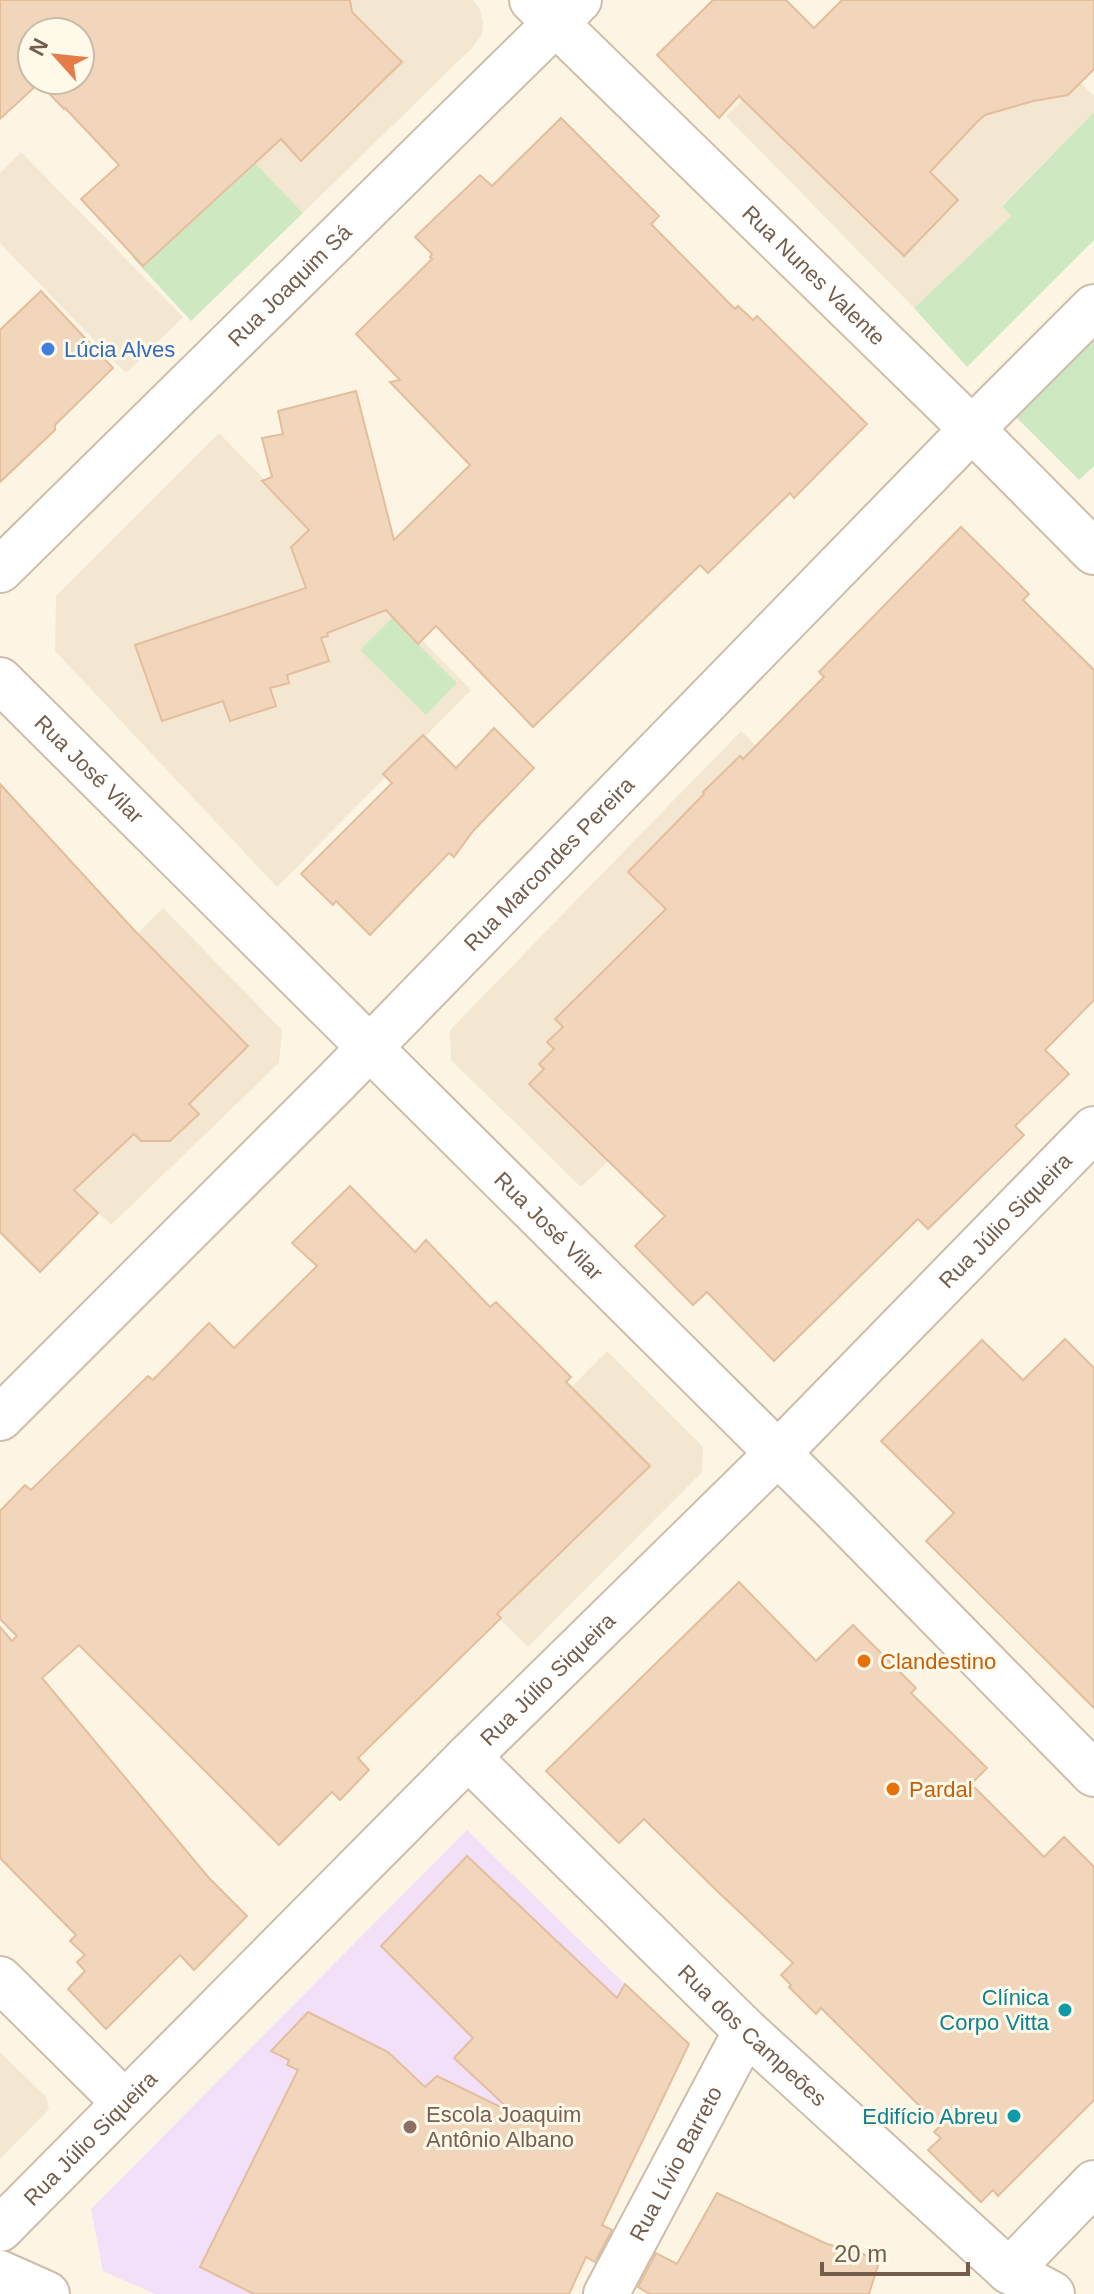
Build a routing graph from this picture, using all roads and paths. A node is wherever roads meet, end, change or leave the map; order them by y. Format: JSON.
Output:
{"nodes":[{"id":1,"x":556,"y":8,"type":"edge"},
{"id":2,"x":1094,"y":307,"type":"edge"},
{"id":3,"x":972,"y":429,"type":"junction"},
{"id":4,"x":1094,"y":552,"type":"edge"},
{"id":5,"x":0,"y":570,"type":"edge"},
{"id":6,"x":0,"y":680,"type":"edge"},
{"id":7,"x":369,"y":1048,"type":"junction"},
{"id":8,"x":1094,"y":1129,"type":"edge"},
{"id":9,"x":0,"y":1418,"type":"edge"},
{"id":10,"x":778,"y":1453,"type":"junction"},
{"id":11,"x":468,"y":1757,"type":"junction"},
{"id":12,"x":1094,"y":1774,"type":"edge"},
{"id":13,"x":0,"y":1979,"type":"edge"},
{"id":14,"x":746,"y":2031,"type":"junction"},
{"id":15,"x":124,"y":2102,"type":"junction"},
{"id":16,"x":1094,"y":2183,"type":"edge"},
{"id":17,"x":0,"y":2229,"type":"edge"},
{"id":18,"x":1009,"y":2271,"type":"junction"},
{"id":19,"x":0,"y":2273,"type":"edge"},
{"id":20,"x":47,"y":2294,"type":"edge"},
{"id":21,"x":606,"y":2294,"type":"edge"},
{"id":22,"x":1052,"y":2294,"type":"edge"}],
"edges":[{"from":1,"to":3,"type":"street","name":"Rua Nunes Valente"},
{"from":1,"to":5,"type":"street","name":"Rua Joaquim Sá"},
{"from":2,"to":3,"type":"street","name":"Rua Marcondes Pereira"},
{"from":3,"to":4,"type":"street","name":"Rua Nunes Valente"},
{"from":3,"to":7,"type":"street","name":"Rua Marcondes Pereira"},
{"from":6,"to":7,"type":"street","name":"Rua José Vilar"},
{"from":7,"to":9,"type":"street","name":"Rua Marcondes Pereira"},
{"from":7,"to":10,"type":"street","name":"Rua José Vilar"},
{"from":8,"to":10,"type":"street","name":"Rua Júlio Siqueira"},
{"from":10,"to":11,"type":"street","name":"Rua Júlio Siqueira"},
{"from":10,"to":12,"type":"street","name":"Rua José Vilar"},
{"from":11,"to":14,"type":"street","name":"Rua dos Campeões"},
{"from":11,"to":15,"type":"street","name":"Rua Júlio Siqueira"},
{"from":13,"to":15,"type":"street"},
{"from":14,"to":18,"type":"street","name":"Rua dos Campeões"},
{"from":14,"to":21,"type":"street","name":"Rua Lívio Barreto"},
{"from":15,"to":17,"type":"street","name":"Rua Júlio Siqueira"},
{"from":16,"to":18,"type":"street"},
{"from":18,"to":22,"type":"street","name":"Rua dos Campeões"},
{"from":19,"to":20,"type":"street"}]}
